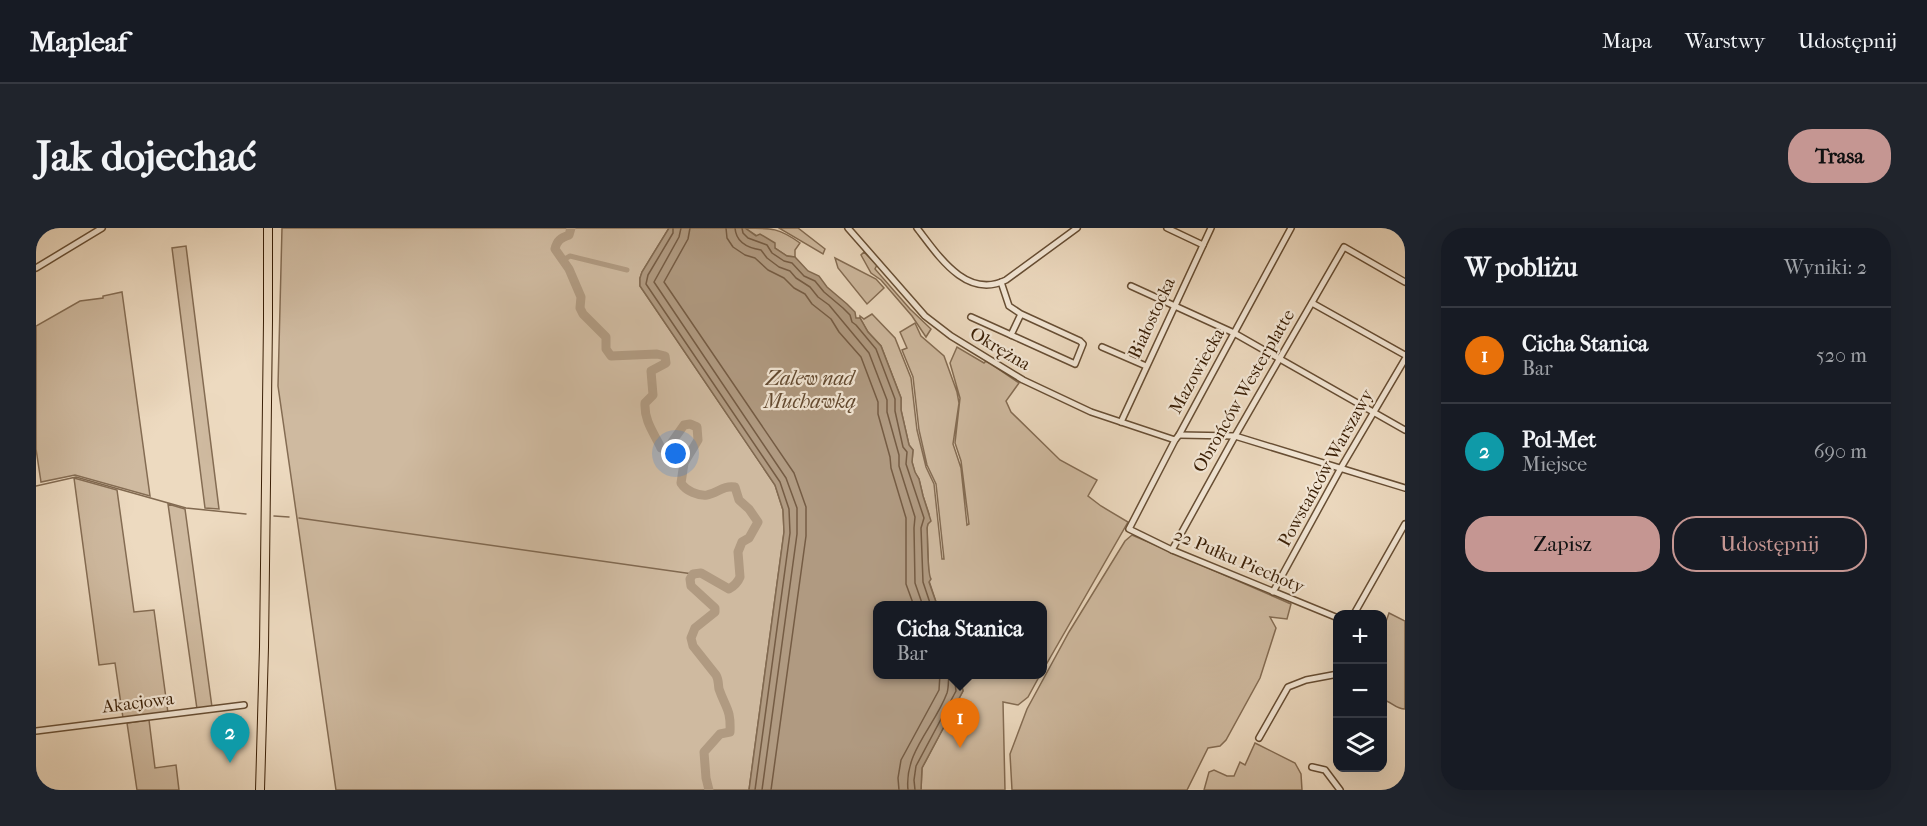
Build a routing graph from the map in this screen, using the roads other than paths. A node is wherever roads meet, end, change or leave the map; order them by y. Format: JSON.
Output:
{"nodes":[{"id":1,"x":102,"y":228,"type":"edge"},
{"id":2,"x":267,"y":228,"type":"edge"},
{"id":3,"x":848,"y":228,"type":"edge"},
{"id":4,"x":917,"y":228,"type":"edge"},
{"id":5,"x":1077,"y":228,"type":"edge"},
{"id":6,"x":1167,"y":228,"type":"edge"},
{"id":7,"x":1211,"y":228,"type":"edge"},
{"id":8,"x":1291,"y":228,"type":"edge"},
{"id":9,"x":1203,"y":245,"type":"junction"},
{"id":10,"x":36,"y":268,"type":"edge"},
{"id":11,"x":1001,"y":282,"type":"junction"},
{"id":12,"x":1405,"y":282,"type":"edge"},
{"id":13,"x":1131,"y":286,"type":"dead end"},
{"id":14,"x":1312,"y":303,"type":"junction"},
{"id":15,"x":1174,"y":305,"type":"junction"},
{"id":16,"x":1021,"y":314,"type":"junction"},
{"id":17,"x":972,"y":317,"type":"dead end"},
{"id":18,"x":1234,"y":333,"type":"junction"},
{"id":19,"x":1011,"y":335,"type":"junction"},
{"id":20,"x":1102,"y":347,"type":"dead end"},
{"id":21,"x":1405,"y":357,"type":"edge"},
{"id":22,"x":1280,"y":358,"type":"junction"},
{"id":23,"x":1146,"y":366,"type":"junction"},
{"id":24,"x":1374,"y":412,"type":"junction"},
{"id":25,"x":1121,"y":422,"type":"junction"},
{"id":26,"x":1405,"y":429,"type":"edge"},
{"id":27,"x":1235,"y":436,"type":"junction"},
{"id":28,"x":1177,"y":438,"type":"junction"},
{"id":29,"x":1341,"y":469,"type":"junction"},
{"id":30,"x":1405,"y":488,"type":"edge"},
{"id":31,"x":1405,"y":524,"type":"edge"},
{"id":32,"x":1129,"y":529,"type":"joint"},
{"id":33,"x":1172,"y":550,"type":"junction"},
{"id":34,"x":1273,"y":592,"type":"junction"},
{"id":35,"x":1357,"y":610,"type":"edge"},
{"id":36,"x":1333,"y":616,"type":"edge"},
{"id":37,"x":1333,"y":675,"type":"edge"},
{"id":38,"x":244,"y":705,"type":"dead end"},
{"id":39,"x":36,"y":730,"type":"edge"},
{"id":40,"x":1259,"y":738,"type":"dead end"},
{"id":41,"x":1312,"y":767,"type":"dead end"},
{"id":42,"x":1405,"y":786,"type":"edge"},
{"id":43,"x":260,"y":790,"type":"edge"},
{"id":44,"x":1340,"y":790,"type":"edge"},
{"id":45,"x":1400,"y":790,"type":"edge"}],
"edges":[{"from":1,"to":10,"type":"street"},
{"from":2,"to":43,"type":"main road"},
{"from":3,"to":25,"type":"street","name":"Okrężna"},
{"from":4,"to":11,"type":"street"},
{"from":5,"to":11,"type":"street"},
{"from":6,"to":9,"type":"street"},
{"from":7,"to":9,"type":"street","name":"Białostocka"},
{"from":8,"to":18,"type":"street","name":"Mazowiecka"},
{"from":9,"to":15,"type":"street","name":"Białostocka"},
{"from":11,"to":16,"type":"street"},
{"from":12,"to":14,"type":"street","name":"Obrońców Westerplatte"},
{"from":13,"to":15,"type":"street"},
{"from":14,"to":21,"type":"street"},
{"from":14,"to":22,"type":"street","name":"Obrońców Westerplatte"},
{"from":15,"to":18,"type":"street"},
{"from":15,"to":23,"type":"street","name":"Białostocka"},
{"from":16,"to":19,"type":"street"},
{"from":16,"to":19,"type":"street"},
{"from":17,"to":19,"type":"street"},
{"from":18,"to":22,"type":"street"},
{"from":18,"to":28,"type":"street","name":"Mazowiecka"},
{"from":20,"to":23,"type":"street"},
{"from":21,"to":24,"type":"street","name":"Powstańców Warszawy"},
{"from":22,"to":24,"type":"street"},
{"from":22,"to":27,"type":"street","name":"Obrońców Westerplatte"},
{"from":23,"to":25,"type":"street","name":"Białostocka"},
{"from":24,"to":26,"type":"street"},
{"from":24,"to":29,"type":"street","name":"Powstańców Warszawy"},
{"from":25,"to":28,"type":"street","name":"Okrężna"},
{"from":27,"to":28,"type":"street","name":"Okrężna"},
{"from":27,"to":29,"type":"street","name":"Okrężna"},
{"from":27,"to":33,"type":"street","name":"Obrońców Westerplatte"},
{"from":28,"to":32,"type":"street","name":"Mazowiecka"},
{"from":29,"to":30,"type":"street","name":"Okrężna"},
{"from":29,"to":34,"type":"street","name":"Powstańców Warszawy"},
{"from":31,"to":35,"type":"street"},
{"from":32,"to":33,"type":"street","name":"22 Pułku Piechoty"},
{"from":33,"to":34,"type":"street","name":"22 Pułku Piechoty"},
{"from":34,"to":36,"type":"street","name":"22 Pułku Piechoty"},
{"from":37,"to":40,"type":"street"},
{"from":38,"to":39,"type":"street","name":"Akacjowa"},
{"from":41,"to":44,"type":"street"},
{"from":42,"to":45,"type":"street"}]}
